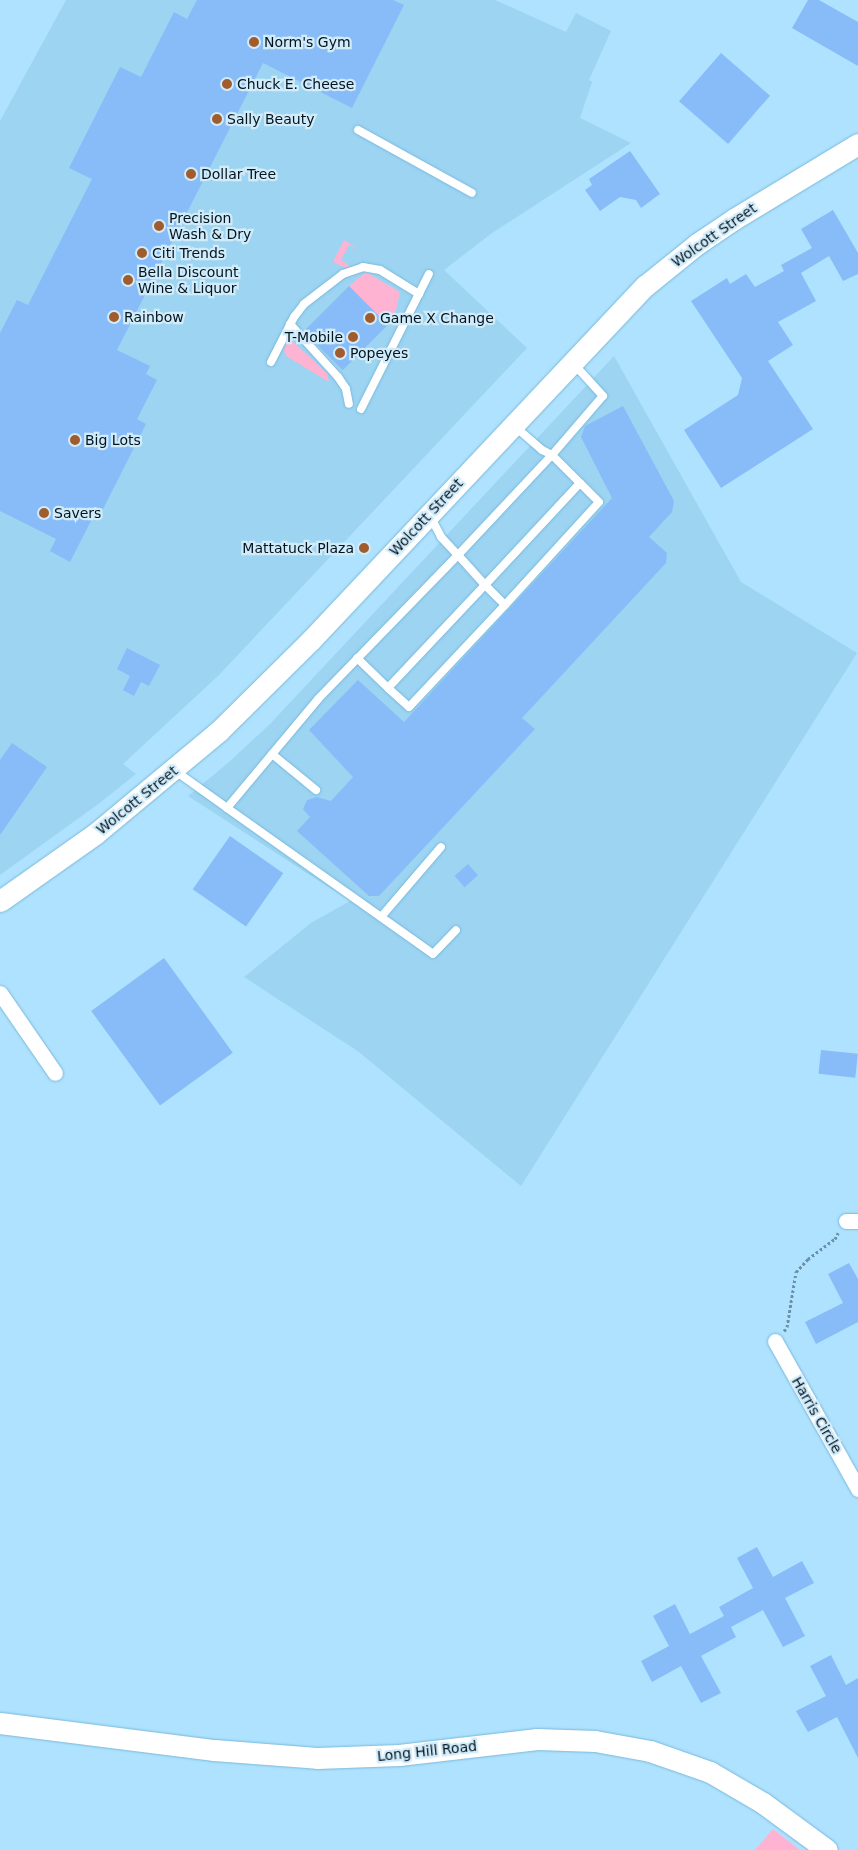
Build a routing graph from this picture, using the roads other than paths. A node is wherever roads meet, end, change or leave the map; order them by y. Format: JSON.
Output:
{"nodes":[{"id":1,"x":358,"y":130,"type":"dead end"},
{"id":2,"x":858,"y":144,"type":"edge"},
{"id":3,"x":472,"y":193,"type":"dead end"},
{"id":4,"x":430,"y":274,"type":"dead end"},
{"id":5,"x":419,"y":294,"type":"junction"},
{"id":6,"x":290,"y":324,"type":"junction"},
{"id":7,"x":271,"y":362,"type":"dead end"},
{"id":8,"x":572,"y":362,"type":"junction"},
{"id":9,"x":350,"y":404,"type":"dead end"},
{"id":10,"x":361,"y":409,"type":"dead end"},
{"id":11,"x":513,"y":425,"type":"junction"},
{"id":12,"x":552,"y":455,"type":"junction"},
{"id":13,"x":580,"y":483,"type":"junction"},
{"id":14,"x":429,"y":514,"type":"junction"},
{"id":15,"x":458,"y":555,"type":"junction"},
{"id":16,"x":484,"y":585,"type":"junction"},
{"id":17,"x":505,"y":604,"type":"junction"},
{"id":18,"x":357,"y":658,"type":"junction"},
{"id":19,"x":388,"y":688,"type":"junction"},
{"id":20,"x":272,"y":754,"type":"junction"},
{"id":21,"x":174,"y":770,"type":"junction"},
{"id":22,"x":316,"y":790,"type":"dead end"},
{"id":23,"x":227,"y":808,"type":"junction"},
{"id":24,"x":441,"y":847,"type":"dead end"},
{"id":25,"x":0,"y":901,"type":"edge"},
{"id":26,"x":381,"y":917,"type":"junction"},
{"id":27,"x":456,"y":930,"type":"dead end"},
{"id":28,"x":0,"y":993,"type":"edge"},
{"id":29,"x":55,"y":1073,"type":"dead end"},
{"id":30,"x":775,"y":1341,"type":"road end"},
{"id":31,"x":858,"y":1489,"type":"edge"},
{"id":32,"x":0,"y":1724,"type":"edge"},
{"id":33,"x":827,"y":1850,"type":"edge"}],
"edges":[{"from":1,"to":3,"type":"lane"},
{"from":2,"to":8,"type":"main road","name":"Wolcott Street"},
{"from":4,"to":5,"type":"lane"},
{"from":5,"to":6,"type":"lane"},
{"from":5,"to":10,"type":"lane"},
{"from":6,"to":7,"type":"lane"},
{"from":6,"to":9,"type":"lane"},
{"from":8,"to":11,"type":"main road","name":"Wolcott Street"},
{"from":8,"to":12,"type":"lane"},
{"from":11,"to":12,"type":"lane"},
{"from":11,"to":14,"type":"main road","name":"Wolcott Street"},
{"from":12,"to":13,"type":"lane"},
{"from":12,"to":15,"type":"lane"},
{"from":13,"to":16,"type":"lane"},
{"from":13,"to":17,"type":"lane"},
{"from":14,"to":15,"type":"lane"},
{"from":14,"to":21,"type":"main road","name":"Wolcott Street"},
{"from":15,"to":16,"type":"lane"},
{"from":15,"to":18,"type":"lane"},
{"from":16,"to":17,"type":"lane"},
{"from":16,"to":19,"type":"lane"},
{"from":17,"to":19,"type":"lane"},
{"from":18,"to":19,"type":"lane"},
{"from":18,"to":20,"type":"lane"},
{"from":20,"to":22,"type":"lane"},
{"from":20,"to":23,"type":"lane"},
{"from":21,"to":23,"type":"lane"},
{"from":21,"to":25,"type":"main road","name":"Wolcott Street"},
{"from":23,"to":26,"type":"lane"},
{"from":24,"to":26,"type":"lane"},
{"from":26,"to":27,"type":"lane"},
{"from":28,"to":29,"type":"street"},
{"from":30,"to":31,"type":"street","name":"Harris Circle"},
{"from":32,"to":33,"type":"main road","name":"Long Hill Road"}]}
